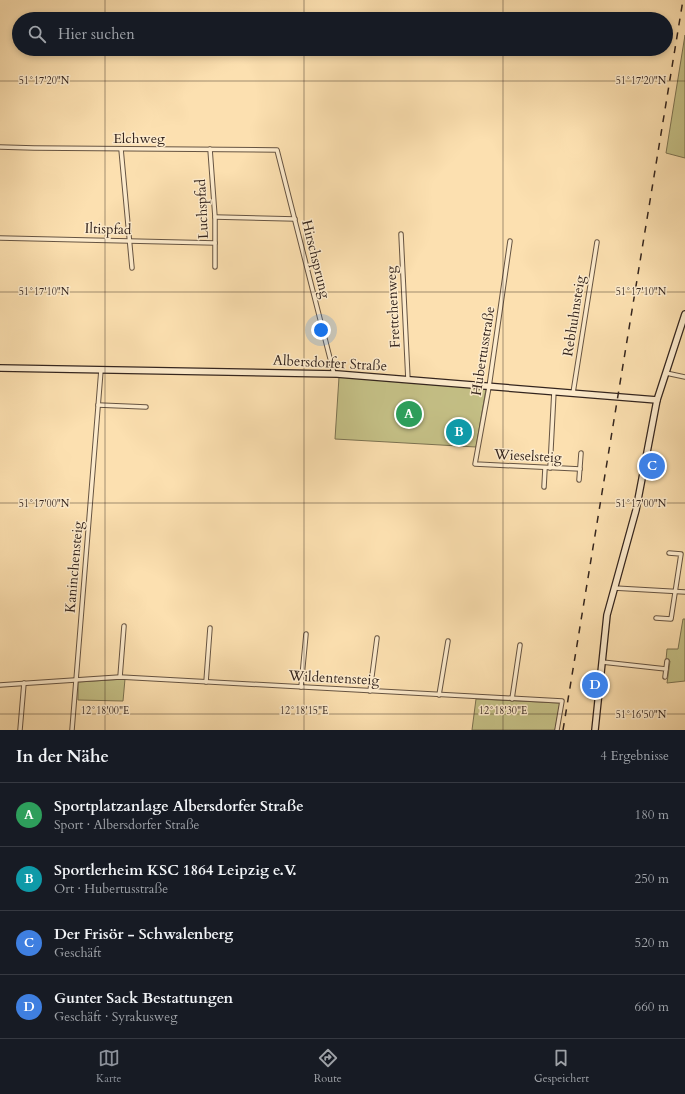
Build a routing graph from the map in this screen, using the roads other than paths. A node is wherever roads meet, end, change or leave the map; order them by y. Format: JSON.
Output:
{"nodes":[{"id":1,"x":0,"y":147,"type":"edge"},
{"id":2,"x":121,"y":149,"type":"junction"},
{"id":3,"x":210,"y":149,"type":"junction"},
{"id":4,"x":277,"y":150,"type":"joint"},
{"id":5,"x":215,"y":217,"type":"junction"},
{"id":6,"x":295,"y":219,"type":"junction"},
{"id":7,"x":401,"y":234,"type":"dead end"},
{"id":8,"x":0,"y":238,"type":"edge"},
{"id":9,"x":129,"y":240,"type":"junction"},
{"id":10,"x":510,"y":241,"type":"dead end"},
{"id":11,"x":597,"y":242,"type":"dead end"},
{"id":12,"x":215,"y":243,"type":"junction"},
{"id":13,"x":215,"y":267,"type":"dead end"},
{"id":14,"x":132,"y":268,"type":"dead end"},
{"id":15,"x":685,"y":314,"type":"edge"},
{"id":16,"x":0,"y":368,"type":"edge"},
{"id":17,"x":101,"y":368,"type":"junction"},
{"id":18,"x":334,"y":374,"type":"junction"},
{"id":19,"x":666,"y":374,"type":"junction"},
{"id":20,"x":685,"y":377,"type":"edge"},
{"id":21,"x":408,"y":380,"type":"junction"},
{"id":22,"x":489,"y":387,"type":"junction"},
{"id":23,"x":554,"y":391,"type":"junction"},
{"id":24,"x":573,"y":392,"type":"junction"},
{"id":25,"x":657,"y":400,"type":"junction"},
{"id":26,"x":98,"y":405,"type":"junction"},
{"id":27,"x":146,"y":407,"type":"dead end"},
{"id":28,"x":581,"y":453,"type":"dead end"},
{"id":29,"x":475,"y":464,"type":"joint"},
{"id":30,"x":547,"y":468,"type":"junction"},
{"id":31,"x":580,"y":469,"type":"junction"},
{"id":32,"x":579,"y":480,"type":"dead end"},
{"id":33,"x":544,"y":487,"type":"dead end"},
{"id":34,"x":669,"y":553,"type":"dead end"},
{"id":35,"x":614,"y":588,"type":"junction"},
{"id":36,"x":676,"y":592,"type":"junction"},
{"id":37,"x":685,"y":592,"type":"edge"},
{"id":38,"x":656,"y":618,"type":"dead end"},
{"id":39,"x":124,"y":626,"type":"dead end"},
{"id":40,"x":210,"y":628,"type":"dead end"},
{"id":41,"x":306,"y":634,"type":"dead end"},
{"id":42,"x":377,"y":638,"type":"dead end"},
{"id":43,"x":448,"y":641,"type":"dead end"},
{"id":44,"x":520,"y":645,"type":"dead end"},
{"id":45,"x":667,"y":661,"type":"dead end"},
{"id":46,"x":602,"y":662,"type":"junction"},
{"id":47,"x":666,"y":669,"type":"junction"},
{"id":48,"x":120,"y":677,"type":"junction"},
{"id":49,"x":665,"y":677,"type":"dead end"},
{"id":50,"x":76,"y":679,"type":"junction"},
{"id":51,"x":206,"y":682,"type":"junction"},
{"id":52,"x":24,"y":683,"type":"junction"},
{"id":53,"x":0,"y":685,"type":"edge"},
{"id":54,"x":301,"y":687,"type":"junction"},
{"id":55,"x":370,"y":691,"type":"junction"},
{"id":56,"x":439,"y":695,"type":"junction"},
{"id":57,"x":512,"y":698,"type":"junction"},
{"id":58,"x":20,"y":730,"type":"edge"},
{"id":59,"x":72,"y":730,"type":"edge"},
{"id":60,"x":557,"y":730,"type":"edge"},
{"id":61,"x":595,"y":730,"type":"edge"}],
"edges":[{"from":1,"to":2,"type":"street","name":"Elchweg"},
{"from":2,"to":3,"type":"street","name":"Elchweg"},
{"from":2,"to":9,"type":"street"},
{"from":3,"to":4,"type":"street","name":"Elchweg"},
{"from":3,"to":5,"type":"street","name":"Luchspfad"},
{"from":4,"to":6,"type":"street","name":"Hirschsprung"},
{"from":5,"to":6,"type":"street"},
{"from":5,"to":12,"type":"street","name":"Luchspfad"},
{"from":6,"to":18,"type":"street","name":"Hirschsprung"},
{"from":7,"to":21,"type":"street","name":"Frettchenweg"},
{"from":8,"to":9,"type":"street","name":"Iltispfad"},
{"from":9,"to":12,"type":"street","name":"Iltispfad"},
{"from":9,"to":14,"type":"street"},
{"from":10,"to":22,"type":"street","name":"Hubertusstraße"},
{"from":11,"to":24,"type":"street","name":"Rebhuhnsteig"},
{"from":12,"to":13,"type":"street","name":"Luchspfad"},
{"from":15,"to":19,"type":"street"},
{"from":16,"to":17,"type":"street","name":"Albersdorfer Straße"},
{"from":17,"to":18,"type":"street","name":"Albersdorfer Straße"},
{"from":17,"to":26,"type":"street","name":"Kaninchensteig"},
{"from":18,"to":21,"type":"street","name":"Albersdorfer Straße"},
{"from":19,"to":20,"type":"street"},
{"from":19,"to":25,"type":"street"},
{"from":21,"to":22,"type":"street","name":"Albersdorfer Straße"},
{"from":22,"to":23,"type":"street","name":"Albersdorfer Straße"},
{"from":22,"to":29,"type":"street","name":"Hubertusstraße"},
{"from":23,"to":24,"type":"street","name":"Albersdorfer Straße"},
{"from":23,"to":30,"type":"street"},
{"from":24,"to":25,"type":"street","name":"Albersdorfer Straße"},
{"from":25,"to":35,"type":"street"},
{"from":26,"to":27,"type":"street"},
{"from":26,"to":50,"type":"street","name":"Kaninchensteig"},
{"from":28,"to":31,"type":"street","name":"Wieselsteig"},
{"from":29,"to":30,"type":"street","name":"Wieselsteig"},
{"from":30,"to":31,"type":"street","name":"Wieselsteig"},
{"from":30,"to":33,"type":"street"},
{"from":31,"to":32,"type":"street","name":"Wieselsteig"},
{"from":34,"to":36,"type":"street"},
{"from":35,"to":36,"type":"street"},
{"from":35,"to":46,"type":"street"},
{"from":36,"to":37,"type":"street"},
{"from":36,"to":38,"type":"street"},
{"from":39,"to":48,"type":"street"},
{"from":40,"to":51,"type":"street"},
{"from":41,"to":54,"type":"street"},
{"from":42,"to":55,"type":"street"},
{"from":43,"to":56,"type":"street"},
{"from":44,"to":57,"type":"street"},
{"from":45,"to":47,"type":"street"},
{"from":46,"to":47,"type":"street"},
{"from":46,"to":61,"type":"street"},
{"from":47,"to":49,"type":"street"},
{"from":48,"to":50,"type":"street","name":"Wildentensteig"},
{"from":48,"to":51,"type":"street","name":"Wildentensteig"},
{"from":50,"to":52,"type":"street","name":"Wildentensteig"},
{"from":50,"to":59,"type":"street","name":"Kaninchensteig"},
{"from":51,"to":54,"type":"street","name":"Wildentensteig"},
{"from":52,"to":53,"type":"street","name":"Wildentensteig"},
{"from":52,"to":58,"type":"street"},
{"from":54,"to":55,"type":"street","name":"Wildentensteig"},
{"from":55,"to":56,"type":"street","name":"Wildentensteig"},
{"from":56,"to":57,"type":"street","name":"Wildentensteig"},
{"from":57,"to":60,"type":"street","name":"Wildentensteig"}]}
